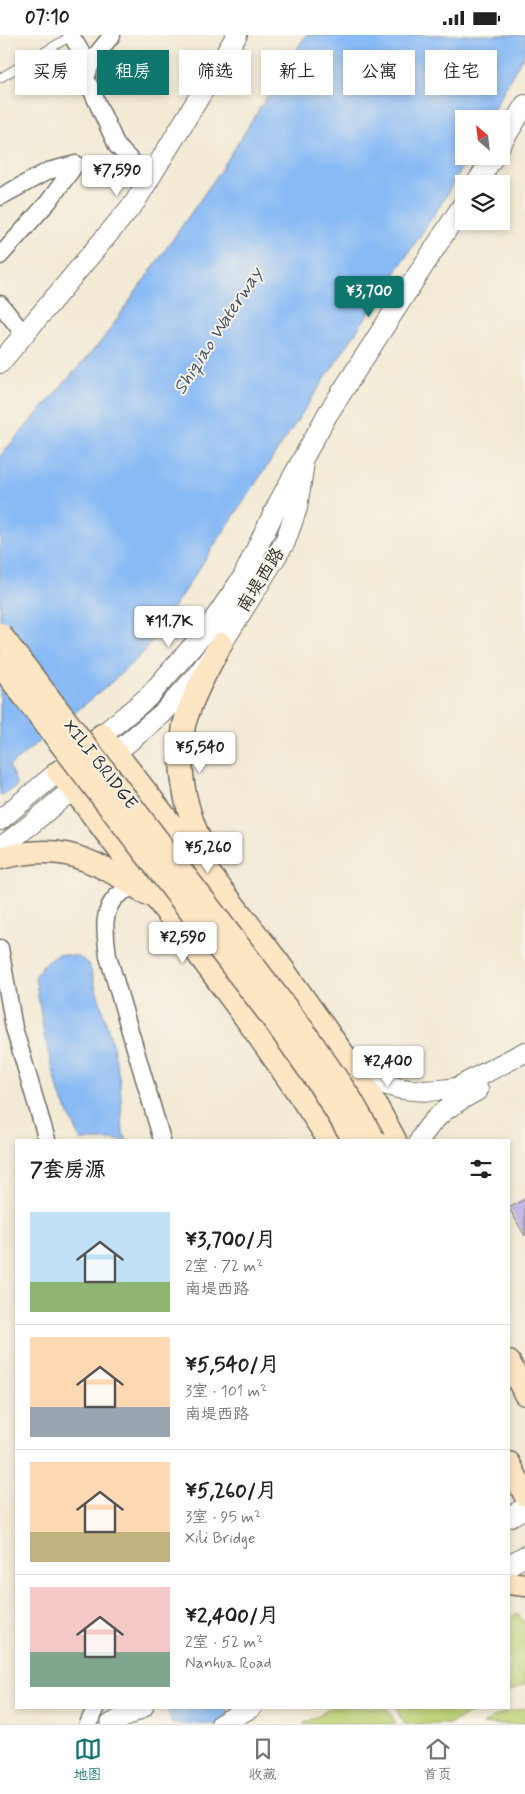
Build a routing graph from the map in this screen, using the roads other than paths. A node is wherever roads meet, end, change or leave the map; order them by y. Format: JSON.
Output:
{"nodes":[{"id":1,"x":72,"y":35,"type":"edge"},
{"id":2,"x":112,"y":35,"type":"edge"},
{"id":3,"x":232,"y":37,"type":"edge"},
{"id":4,"x":90,"y":67,"type":"junction"},
{"id":5,"x":0,"y":78,"type":"edge"},
{"id":6,"x":525,"y":105,"type":"edge"},
{"id":7,"x":510,"y":129,"type":"edge"},
{"id":8,"x":149,"y":179,"type":"junction"},
{"id":9,"x":0,"y":197,"type":"edge"},
{"id":10,"x":455,"y":217,"type":"edge"},
{"id":11,"x":0,"y":256,"type":"edge"},
{"id":12,"x":0,"y":304,"type":"edge"},
{"id":13,"x":24,"y":335,"type":"junction"},
{"id":14,"x":0,"y":363,"type":"edge"},
{"id":15,"x":306,"y":452,"type":"junction"},
{"id":16,"x":0,"y":634,"type":"edge"},
{"id":17,"x":221,"y":644,"type":"junction"},
{"id":18,"x":0,"y":665,"type":"edge"},
{"id":19,"x":102,"y":735,"type":"junction"},
{"id":20,"x":115,"y":753,"type":"junction"},
{"id":21,"x":58,"y":773,"type":"junction"},
{"id":22,"x":73,"y":789,"type":"junction"},
{"id":23,"x":0,"y":820,"type":"edge"},
{"id":24,"x":0,"y":848,"type":"edge"},
{"id":25,"x":0,"y":858,"type":"edge"},
{"id":26,"x":134,"y":886,"type":"junction"},
{"id":27,"x":231,"y":902,"type":"junction"},
{"id":28,"x":167,"y":913,"type":"junction"},
{"id":29,"x":0,"y":948,"type":"edge"},
{"id":30,"x":525,"y":1052,"type":"edge"},
{"id":31,"x":347,"y":1058,"type":"junction"},
{"id":32,"x":525,"y":1065,"type":"edge"},
{"id":33,"x":47,"y":1139,"type":"edge"},
{"id":34,"x":162,"y":1139,"type":"edge"},
{"id":35,"x":328,"y":1139,"type":"edge"},
{"id":36,"x":353,"y":1139,"type":"edge"},
{"id":37,"x":373,"y":1139,"type":"edge"},
{"id":38,"x":394,"y":1139,"type":"edge"},
{"id":39,"x":421,"y":1139,"type":"edge"},
{"id":40,"x":510,"y":1364,"type":"edge"},
{"id":41,"x":525,"y":1395,"type":"edge"},
{"id":42,"x":510,"y":1465,"type":"edge"},
{"id":43,"x":525,"y":1495,"type":"edge"},
{"id":44,"x":525,"y":1508,"type":"edge"},
{"id":45,"x":510,"y":1516,"type":"edge"},
{"id":46,"x":525,"y":1556,"type":"edge"},
{"id":47,"x":510,"y":1564,"type":"edge"},
{"id":48,"x":510,"y":1583,"type":"edge"},
{"id":49,"x":525,"y":1585,"type":"edge"},
{"id":50,"x":95,"y":1709,"type":"edge"},
{"id":51,"x":139,"y":1709,"type":"edge"},
{"id":52,"x":248,"y":1710,"type":"edge"},
{"id":53,"x":88,"y":1724,"type":"edge"},
{"id":54,"x":111,"y":1724,"type":"edge"},
{"id":55,"x":221,"y":1724,"type":"edge"}],
"edges":[{"from":1,"to":4,"type":"street"},
{"from":1,"to":5,"type":"lane"},
{"from":2,"to":4,"type":"street"},
{"from":3,"to":8,"type":"street"},
{"from":4,"to":8,"type":"street"},
{"from":6,"to":7,"type":"street"},
{"from":8,"to":13,"type":"street"},
{"from":9,"to":11,"type":"street"},
{"from":10,"to":15,"type":"street","name":"南堤西路"},
{"from":12,"to":13,"type":"street"},
{"from":13,"to":14,"type":"street"},
{"from":15,"to":17,"type":"street","name":"南堤西路"},
{"from":15,"to":19,"type":"street","name":"南堤西路"},
{"from":16,"to":37,"type":"main road","name":"XILI BRIDGE","bridge":true},
{"from":17,"to":20,"type":"street","name":"南堤西路"},
{"from":17,"to":27,"type":"main road"},
{"from":18,"to":36,"type":"main road","name":"XILI BRIDGE","bridge":true},
{"from":19,"to":20,"type":"main road"},
{"from":19,"to":21,"type":"street","name":"南堤西路"},
{"from":20,"to":22,"type":"street","name":"南堤西路"},
{"from":20,"to":27,"type":"main road"},
{"from":21,"to":22,"type":"main road"},
{"from":21,"to":23,"type":"street","name":"南堤西路"},
{"from":22,"to":24,"type":"street","name":"南堤西路"},
{"from":22,"to":28,"type":"main road"},
{"from":25,"to":26,"type":"main road"},
{"from":26,"to":28,"type":"main road"},
{"from":26,"to":34,"type":"street"},
{"from":27,"to":31,"type":"main road"},
{"from":28,"to":35,"type":"main road"},
{"from":29,"to":33,"type":"street"},
{"from":30,"to":31,"type":"street"},
{"from":31,"to":38,"type":"main road"},
{"from":32,"to":39,"type":"street"},
{"from":40,"to":41,"type":"main road"},
{"from":42,"to":43,"type":"main road"},
{"from":44,"to":45,"type":"street"},
{"from":46,"to":47,"type":"street"},
{"from":48,"to":49,"type":"main road"},
{"from":50,"to":53,"type":"street"},
{"from":51,"to":54,"type":"street"},
{"from":52,"to":55,"type":"street"}]}
